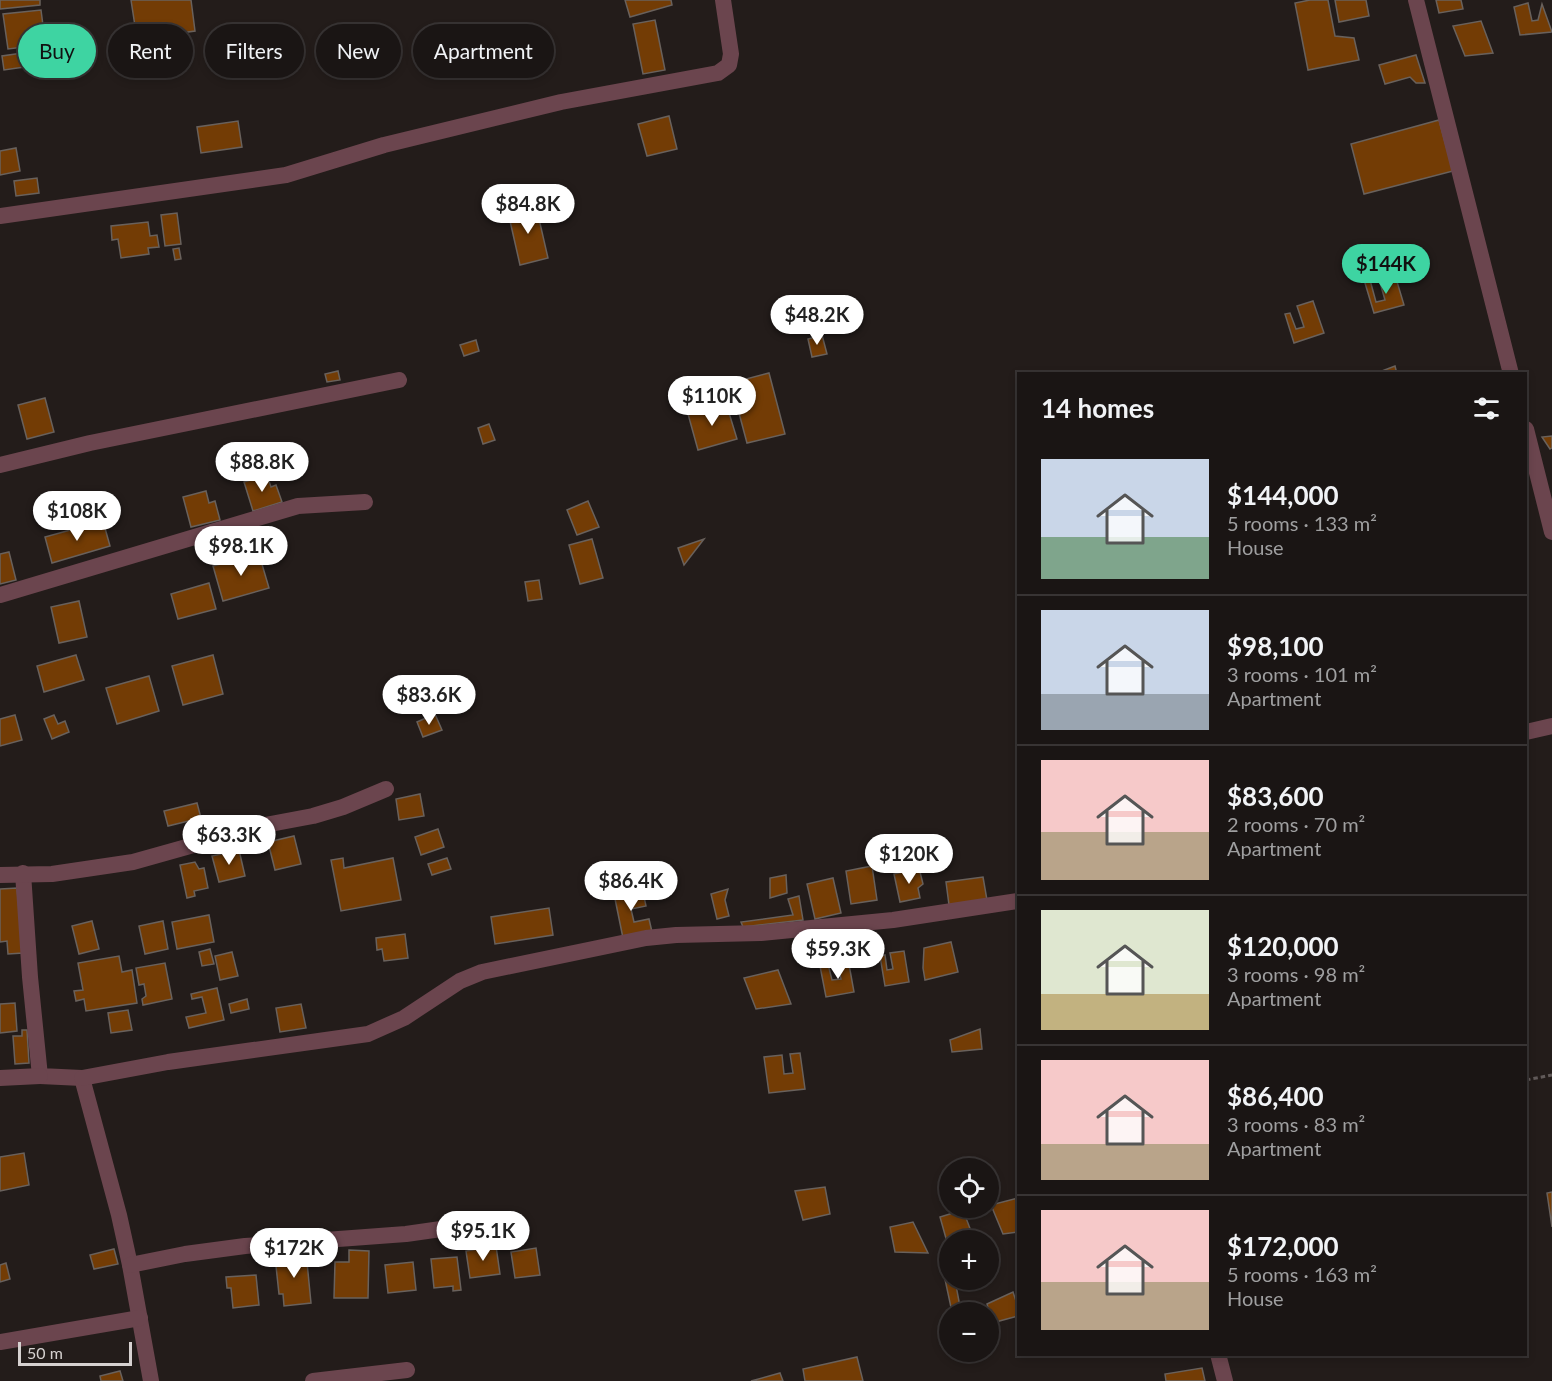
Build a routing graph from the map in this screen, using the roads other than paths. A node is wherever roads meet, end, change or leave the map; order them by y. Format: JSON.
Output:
{"nodes":[{"id":1,"x":723,"y":0,"type":"edge"},
{"id":2,"x":1416,"y":0,"type":"edge"},
{"id":3,"x":0,"y":216,"type":"edge"},
{"id":4,"x":1510,"y":372,"type":"edge"},
{"id":5,"x":399,"y":380,"type":"dead end"},
{"id":6,"x":1527,"y":433,"type":"edge"},
{"id":7,"x":0,"y":465,"type":"edge"},
{"id":8,"x":1539,"y":482,"type":"edge"},
{"id":9,"x":365,"y":502,"type":"dead end"},
{"id":10,"x":1552,"y":532,"type":"edge"},
{"id":11,"x":0,"y":595,"type":"edge"},
{"id":12,"x":1552,"y":726,"type":"edge"},
{"id":13,"x":1527,"y":732,"type":"edge"},
{"id":14,"x":386,"y":789,"type":"dead end"},
{"id":15,"x":23,"y":873,"type":"junction"},
{"id":16,"x":0,"y":875,"type":"edge"},
{"id":17,"x":1017,"y":901,"type":"edge"},
{"id":18,"x":40,"y":1076,"type":"junction"},
{"id":19,"x":0,"y":1078,"type":"edge"},
{"id":20,"x":82,"y":1078,"type":"junction"},
{"id":21,"x":483,"y":1223,"type":"dead end"},
{"id":22,"x":130,"y":1265,"type":"junction"},
{"id":23,"x":140,"y":1318,"type":"junction"},
{"id":24,"x":0,"y":1342,"type":"edge"},
{"id":25,"x":1219,"y":1356,"type":"edge"},
{"id":26,"x":407,"y":1371,"type":"dead end"},
{"id":27,"x":151,"y":1381,"type":"edge"},
{"id":28,"x":313,"y":1381,"type":"edge"},
{"id":29,"x":1225,"y":1381,"type":"edge"}],
"edges":[{"from":1,"to":3,"type":"street"},
{"from":2,"to":4,"type":"street"},
{"from":5,"to":7,"type":"street"},
{"from":6,"to":8,"type":"street"},
{"from":8,"to":10,"type":"street"},
{"from":9,"to":11,"type":"street"},
{"from":12,"to":13,"type":"street"},
{"from":14,"to":15,"type":"street"},
{"from":15,"to":16,"type":"street"},
{"from":15,"to":18,"type":"street"},
{"from":17,"to":20,"type":"street"},
{"from":18,"to":19,"type":"street"},
{"from":18,"to":20,"type":"street"},
{"from":20,"to":22,"type":"street"},
{"from":21,"to":22,"type":"street"},
{"from":22,"to":23,"type":"street"},
{"from":23,"to":24,"type":"street"},
{"from":23,"to":27,"type":"street"},
{"from":25,"to":29,"type":"street"},
{"from":26,"to":28,"type":"street"}]}
